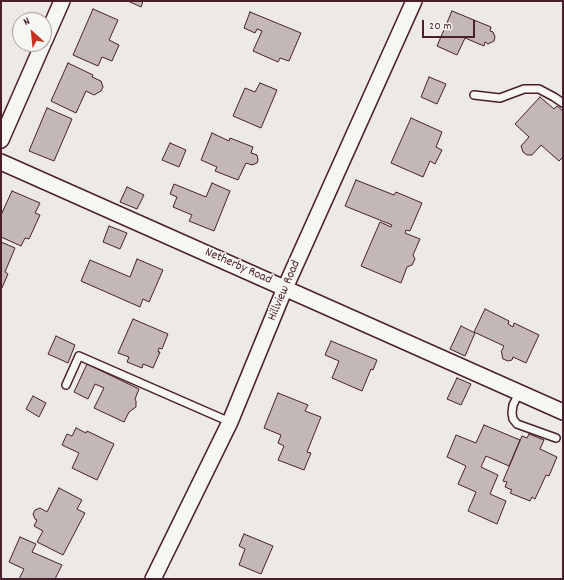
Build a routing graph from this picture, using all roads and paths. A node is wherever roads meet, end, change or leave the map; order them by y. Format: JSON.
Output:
{"nodes":[{"id":1,"x":62,"y":1,"type":"edge"},
{"id":2,"x":414,"y":1,"type":"edge"},
{"id":3,"x":52,"y":24,"type":"edge"},
{"id":4,"x":40,"y":52,"type":"edge"},
{"id":5,"x":474,"y":95,"type":"dead end"},
{"id":6,"x":563,"y":103,"type":"edge"},
{"id":7,"x":1,"y":140,"type":"edge"},
{"id":8,"x":1,"y":162,"type":"edge"},
{"id":9,"x":285,"y":288,"type":"junction"},
{"id":10,"x":66,"y":385,"type":"dead end"},
{"id":11,"x":518,"y":393,"type":"junction"},
{"id":12,"x":563,"y":412,"type":"edge"},
{"id":13,"x":230,"y":422,"type":"junction"},
{"id":14,"x":556,"y":438,"type":"dead end"},
{"id":15,"x":153,"y":579,"type":"edge"}],
"edges":[{"from":1,"to":3,"type":"street"},
{"from":2,"to":9,"type":"street","name":"Hillview Road"},
{"from":4,"to":7,"type":"street"},
{"from":5,"to":6,"type":"lane"},
{"from":8,"to":9,"type":"street","name":"Netherby Road"},
{"from":9,"to":11,"type":"street","name":"Netherby Road"},
{"from":9,"to":13,"type":"street","name":"Hillview Road"},
{"from":10,"to":13,"type":"lane"},
{"from":11,"to":12,"type":"street","name":"Netherby Road"},
{"from":11,"to":14,"type":"lane"},
{"from":13,"to":15,"type":"street","name":"Hillview Road"}]}
